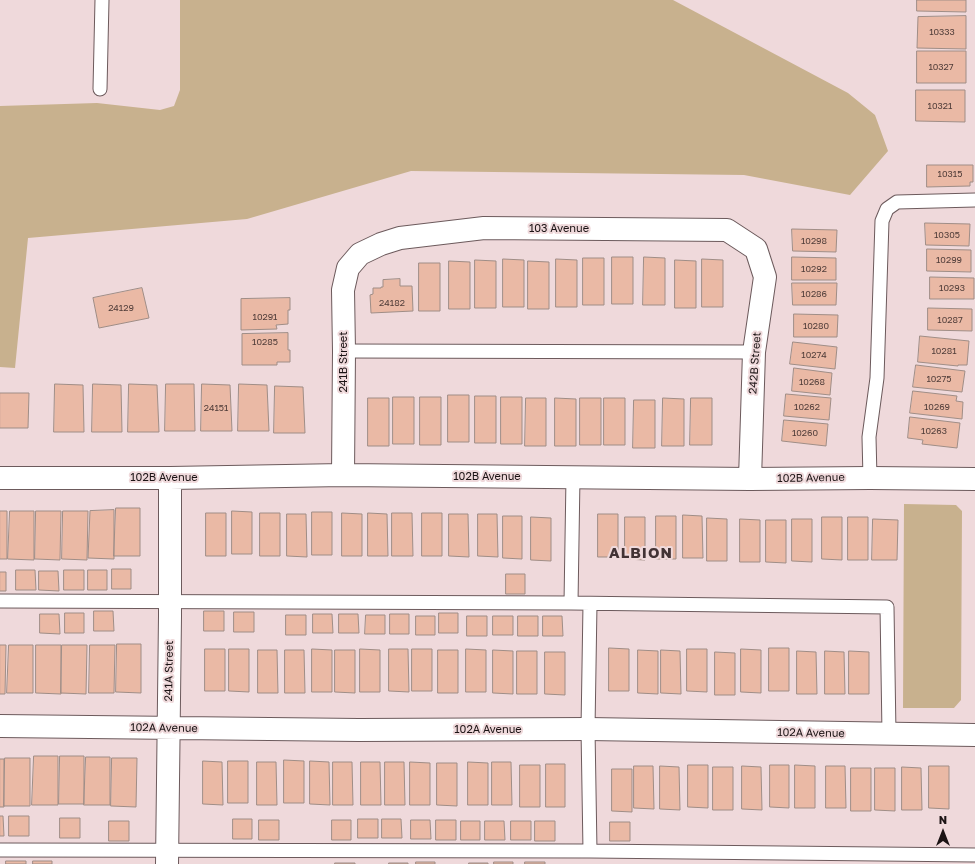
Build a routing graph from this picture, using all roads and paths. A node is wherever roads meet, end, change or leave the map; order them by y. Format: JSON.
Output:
{"nodes":[{"id":1,"x":102,"y":0,"type":"edge"},
{"id":2,"x":100,"y":89,"type":"dead end"},
{"id":3,"x":975,"y":200,"type":"edge"},
{"id":4,"x":756,"y":249,"type":"joint"},
{"id":5,"x":360,"y":254,"type":"joint"},
{"id":6,"x":344,"y":352,"type":"junction"},
{"id":7,"x":754,"y":352,"type":"junction"},
{"id":8,"x":343,"y":475,"type":"junction"},
{"id":9,"x":573,"y":477,"type":"junction"},
{"id":10,"x":0,"y":478,"type":"edge"},
{"id":11,"x":170,"y":478,"type":"junction"},
{"id":12,"x":870,"y":478,"type":"junction"},
{"id":13,"x":750,"y":479,"type":"junction"},
{"id":14,"x":975,"y":479,"type":"edge"},
{"id":15,"x":0,"y":601,"type":"edge"},
{"id":16,"x":170,"y":602,"type":"junction"},
{"id":17,"x":571,"y":603,"type":"junction"},
{"id":18,"x":590,"y":604,"type":"junction"},
{"id":19,"x":0,"y":726,"type":"edge"},
{"id":20,"x":169,"y":728,"type":"junction"},
{"id":21,"x":588,"y":730,"type":"junction"},
{"id":22,"x":890,"y":734,"type":"junction"},
{"id":23,"x":975,"y":735,"type":"edge"},
{"id":24,"x":0,"y":850,"type":"edge"},
{"id":25,"x":590,"y":851,"type":"junction"},
{"id":26,"x":975,"y":855,"type":"edge"},
{"id":27,"x":167,"y":857,"type":"edge"}],
"edges":[{"from":1,"to":2,"type":"lane"},
{"from":3,"to":12,"type":"lane"},
{"from":4,"to":5,"type":"street","name":"103 Avenue"},
{"from":4,"to":7,"type":"street","name":"242B Street"},
{"from":5,"to":6,"type":"street","name":"241B Street"},
{"from":6,"to":7,"type":"lane"},
{"from":6,"to":8,"type":"street","name":"241B Street"},
{"from":7,"to":13,"type":"street","name":"242B Street"},
{"from":8,"to":9,"type":"street","name":"102B Avenue"},
{"from":8,"to":11,"type":"street","name":"102B Avenue"},
{"from":9,"to":13,"type":"street","name":"102B Avenue"},
{"from":9,"to":17,"type":"lane"},
{"from":10,"to":11,"type":"street","name":"102B Avenue"},
{"from":11,"to":16,"type":"street","name":"241A Street"},
{"from":12,"to":13,"type":"street","name":"102B Avenue"},
{"from":12,"to":14,"type":"street","name":"102B Avenue"},
{"from":15,"to":16,"type":"lane"},
{"from":16,"to":17,"type":"lane"},
{"from":16,"to":20,"type":"street","name":"241A Street"},
{"from":17,"to":18,"type":"lane"},
{"from":18,"to":21,"type":"lane"},
{"from":18,"to":22,"type":"lane"},
{"from":19,"to":20,"type":"street","name":"102A Avenue"},
{"from":20,"to":21,"type":"street","name":"102A Avenue"},
{"from":20,"to":27,"type":"street","name":"241A Street"},
{"from":21,"to":22,"type":"street","name":"102A Avenue"},
{"from":21,"to":25,"type":"lane"},
{"from":22,"to":23,"type":"street","name":"102A Avenue"},
{"from":24,"to":27,"type":"lane"},
{"from":25,"to":26,"type":"lane"},
{"from":25,"to":27,"type":"lane"}]}
